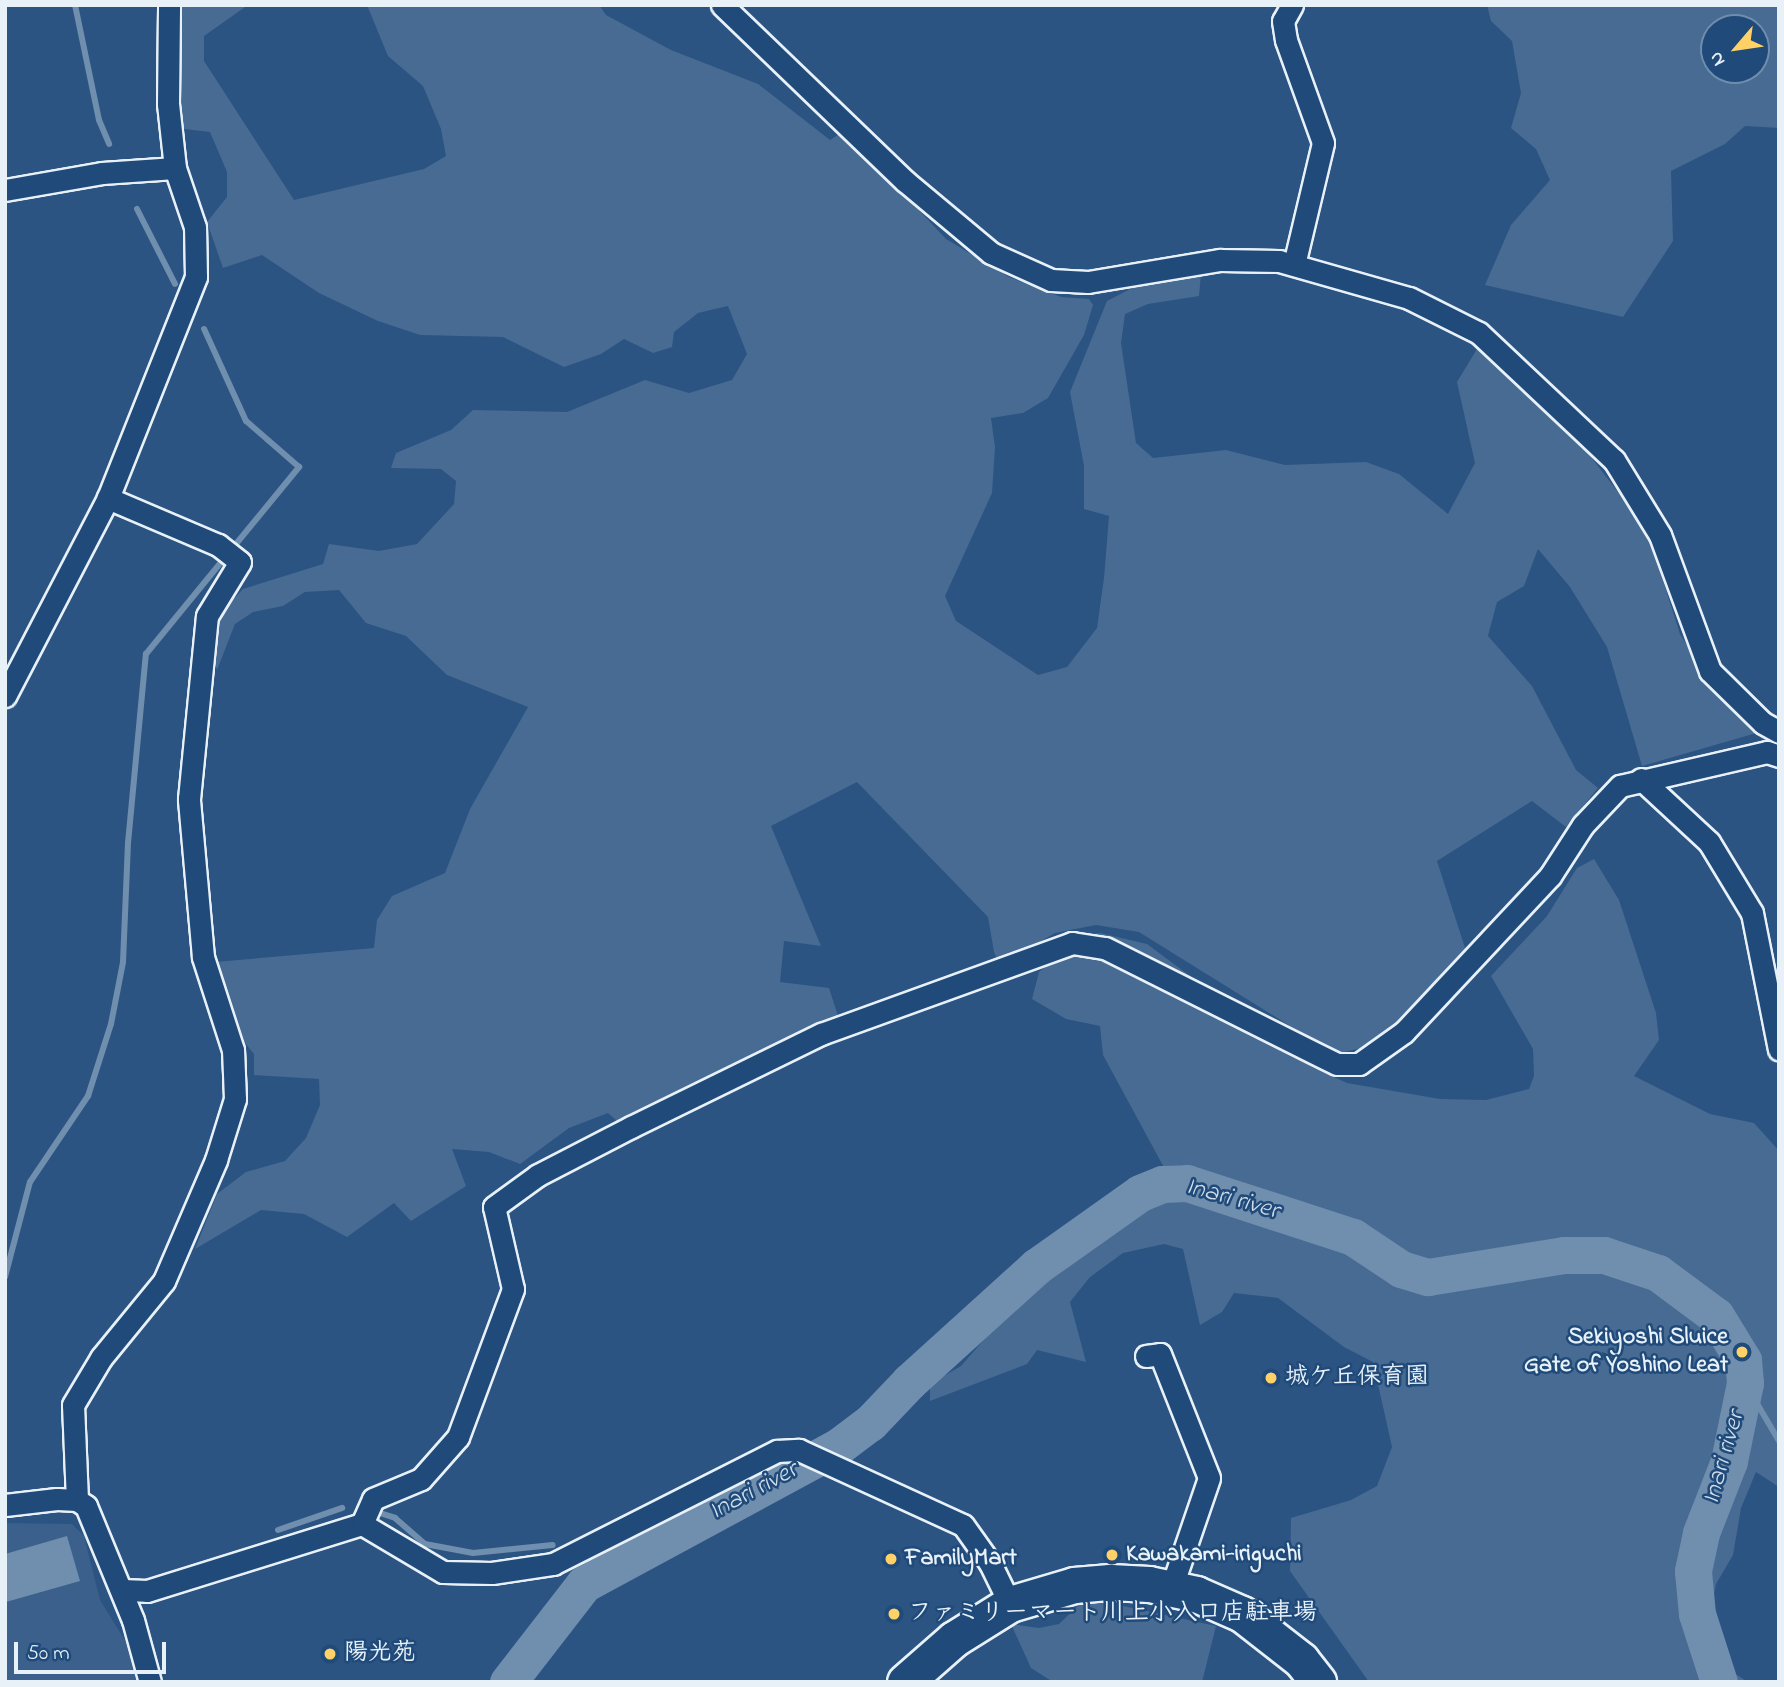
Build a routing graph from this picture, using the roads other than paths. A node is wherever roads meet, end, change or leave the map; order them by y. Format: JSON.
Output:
{"nodes":[{"id":1,"x":169,"y":5,"type":"edge"},
{"id":2,"x":722,"y":5,"type":"edge"},
{"id":3,"x":1292,"y":5,"type":"edge"},
{"id":4,"x":175,"y":167,"type":"junction"},
{"id":5,"x":5,"y":190,"type":"edge"},
{"id":6,"x":1294,"y":265,"type":"junction"},
{"id":7,"x":108,"y":498,"type":"junction"},
{"id":8,"x":5,"y":696,"type":"edge"},
{"id":9,"x":1779,"y":732,"type":"edge"},
{"id":10,"x":1779,"y":756,"type":"edge"},
{"id":11,"x":1641,"y":779,"type":"junction"},
{"id":12,"x":1779,"y":1049,"type":"edge"},
{"id":13,"x":1146,"y":1356,"type":"dead end"},
{"id":14,"x":77,"y":1500,"type":"junction"},
{"id":15,"x":5,"y":1505,"type":"edge"},
{"id":16,"x":362,"y":1524,"type":"junction"},
{"id":17,"x":1171,"y":1589,"type":"junction"},
{"id":18,"x":122,"y":1590,"type":"junction"},
{"id":19,"x":1010,"y":1604,"type":"junction"},
{"id":20,"x":150,"y":1682,"type":"edge"},
{"id":21,"x":905,"y":1682,"type":"edge"},
{"id":22,"x":1318,"y":1682,"type":"edge"}],
"edges":[{"from":1,"to":4,"type":"street"},
{"from":2,"to":6,"type":"street"},
{"from":3,"to":6,"type":"street"},
{"from":4,"to":5,"type":"street"},
{"from":4,"to":7,"type":"street"},
{"from":6,"to":9,"type":"street"},
{"from":7,"to":8,"type":"street"},
{"from":7,"to":14,"type":"street"},
{"from":10,"to":11,"type":"street"},
{"from":11,"to":12,"type":"street"},
{"from":11,"to":16,"type":"street"},
{"from":13,"to":17,"type":"street"},
{"from":14,"to":15,"type":"street"},
{"from":14,"to":18,"type":"street"},
{"from":16,"to":18,"type":"street"},
{"from":16,"to":19,"type":"street"},
{"from":17,"to":19,"type":"main road"},
{"from":17,"to":22,"type":"main road"},
{"from":18,"to":20,"type":"street"},
{"from":19,"to":21,"type":"main road"}]}
